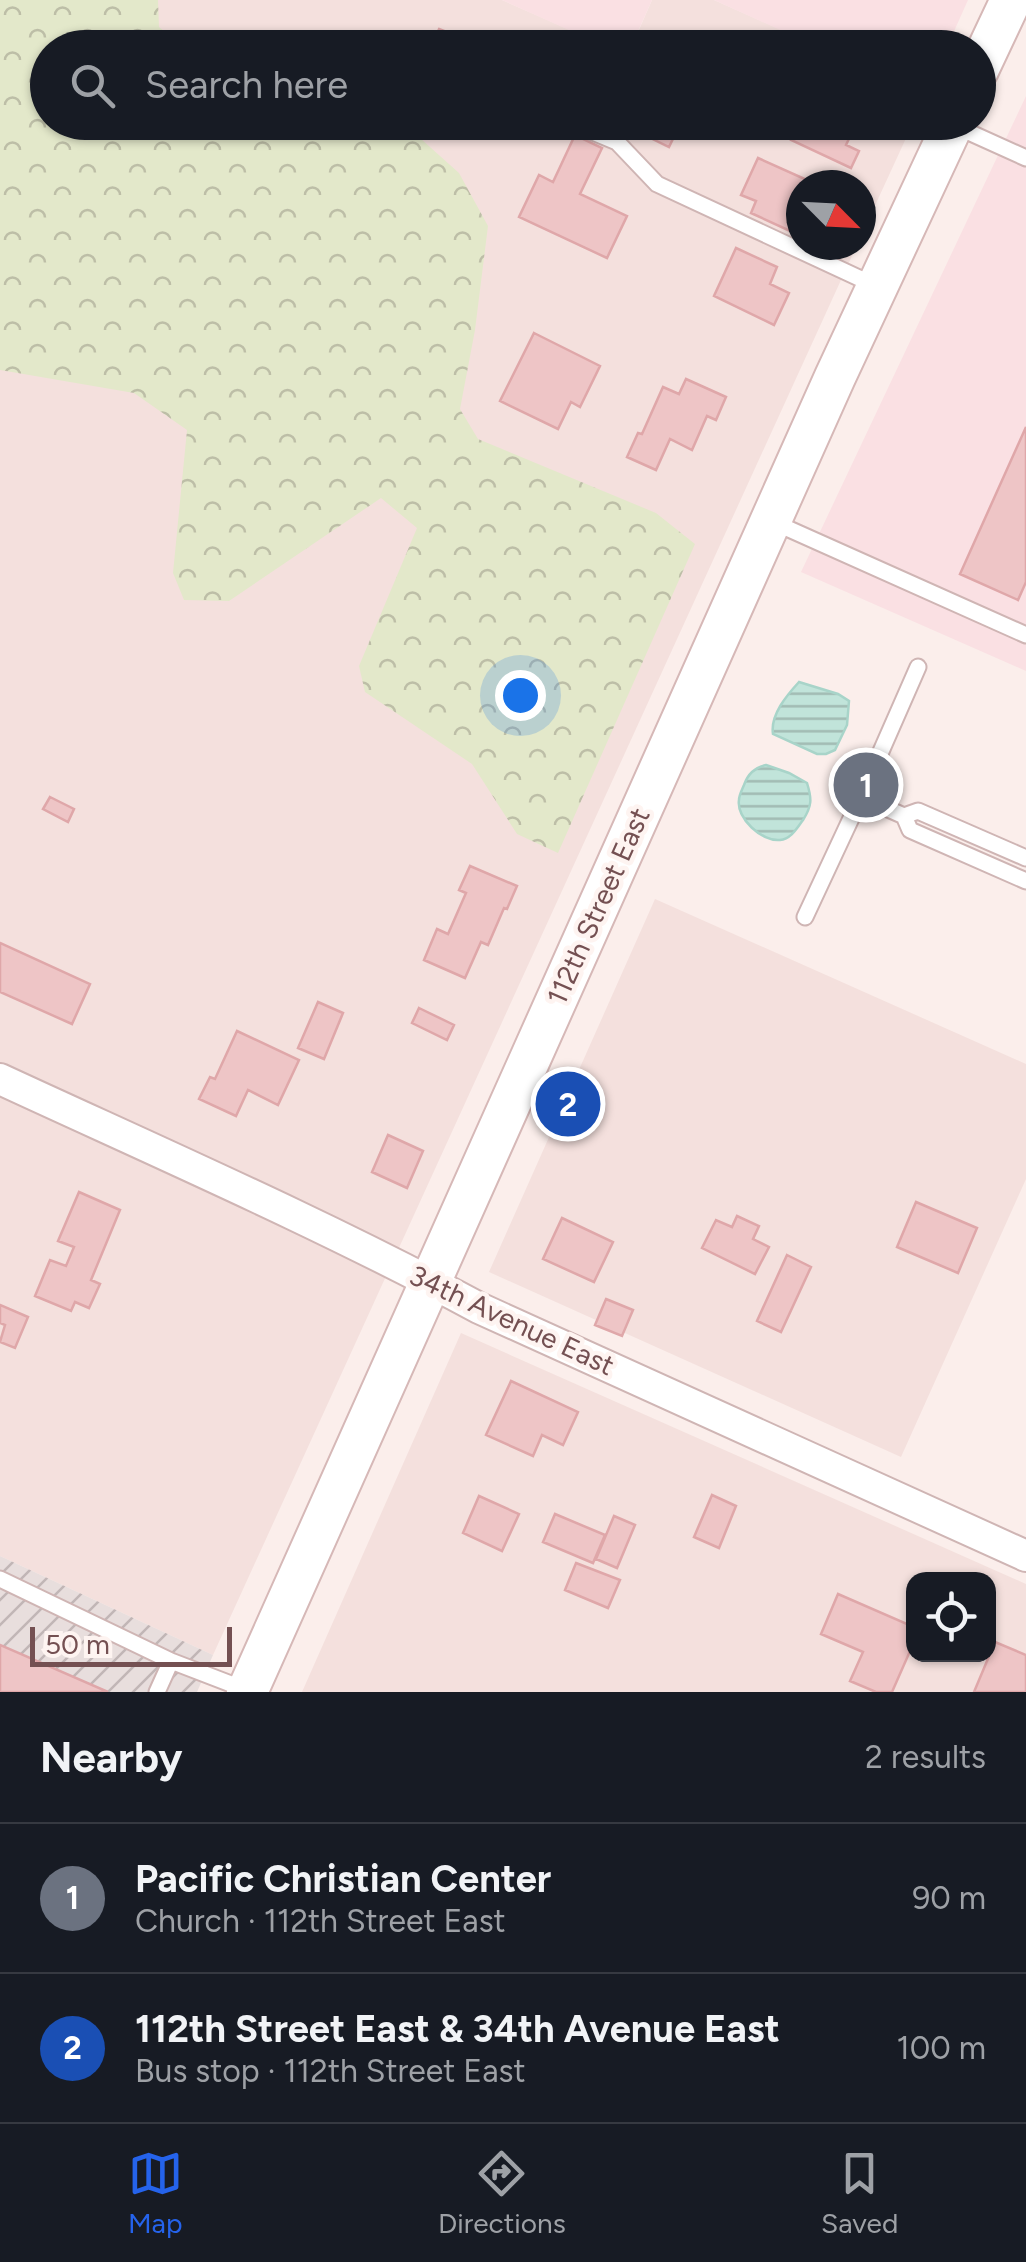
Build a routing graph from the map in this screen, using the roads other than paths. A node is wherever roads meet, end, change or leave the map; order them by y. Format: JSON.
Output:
{"nodes":[{"id":1,"x":1011,"y":0,"type":"edge"},
{"id":2,"x":996,"y":32,"type":"edge"},
{"id":3,"x":612,"y":140,"type":"edge"},
{"id":4,"x":946,"y":140,"type":"edge"},
{"id":5,"x":987,"y":140,"type":"edge"},
{"id":6,"x":1026,"y":158,"type":"edge"},
{"id":7,"x":877,"y":287,"type":"junction"},
{"id":8,"x":771,"y":522,"type":"junction"},
{"id":9,"x":1026,"y":635,"type":"edge"},
{"id":10,"x":918,"y":667,"type":"dead end"},
{"id":11,"x":861,"y":797,"type":"junction"},
{"id":12,"x":904,"y":816,"type":"junction"},
{"id":13,"x":1026,"y":858,"type":"edge"},
{"id":14,"x":1026,"y":881,"type":"edge"},
{"id":15,"x":805,"y":917,"type":"dead end"},
{"id":16,"x":0,"y":1079,"type":"edge"},
{"id":17,"x":431,"y":1282,"type":"junction"},
{"id":18,"x":1026,"y":1556,"type":"edge"},
{"id":19,"x":0,"y":1578,"type":"edge"},
{"id":20,"x":171,"y":1661,"type":"junction"},
{"id":21,"x":248,"y":1691,"type":"edge"},
{"id":22,"x":157,"y":1692,"type":"edge"}],
"edges":[{"from":1,"to":2,"type":"main road"},
{"from":3,"to":7,"type":"lane"},
{"from":4,"to":7,"type":"main road","name":"112th Street East"},
{"from":5,"to":6,"type":"lane"},
{"from":7,"to":8,"type":"main road","name":"112th Street East"},
{"from":8,"to":9,"type":"lane"},
{"from":8,"to":17,"type":"main road","name":"112th Street East"},
{"from":10,"to":11,"type":"lane"},
{"from":11,"to":12,"type":"lane"},
{"from":11,"to":15,"type":"lane"},
{"from":12,"to":13,"type":"lane"},
{"from":12,"to":14,"type":"lane"},
{"from":16,"to":17,"type":"street","name":"34th Avenue East"},
{"from":17,"to":18,"type":"street","name":"34th Avenue East"},
{"from":17,"to":21,"type":"main road","name":"112th Street East"},
{"from":19,"to":20,"type":"lane"},
{"from":20,"to":21,"type":"lane"},
{"from":20,"to":22,"type":"lane"}]}
